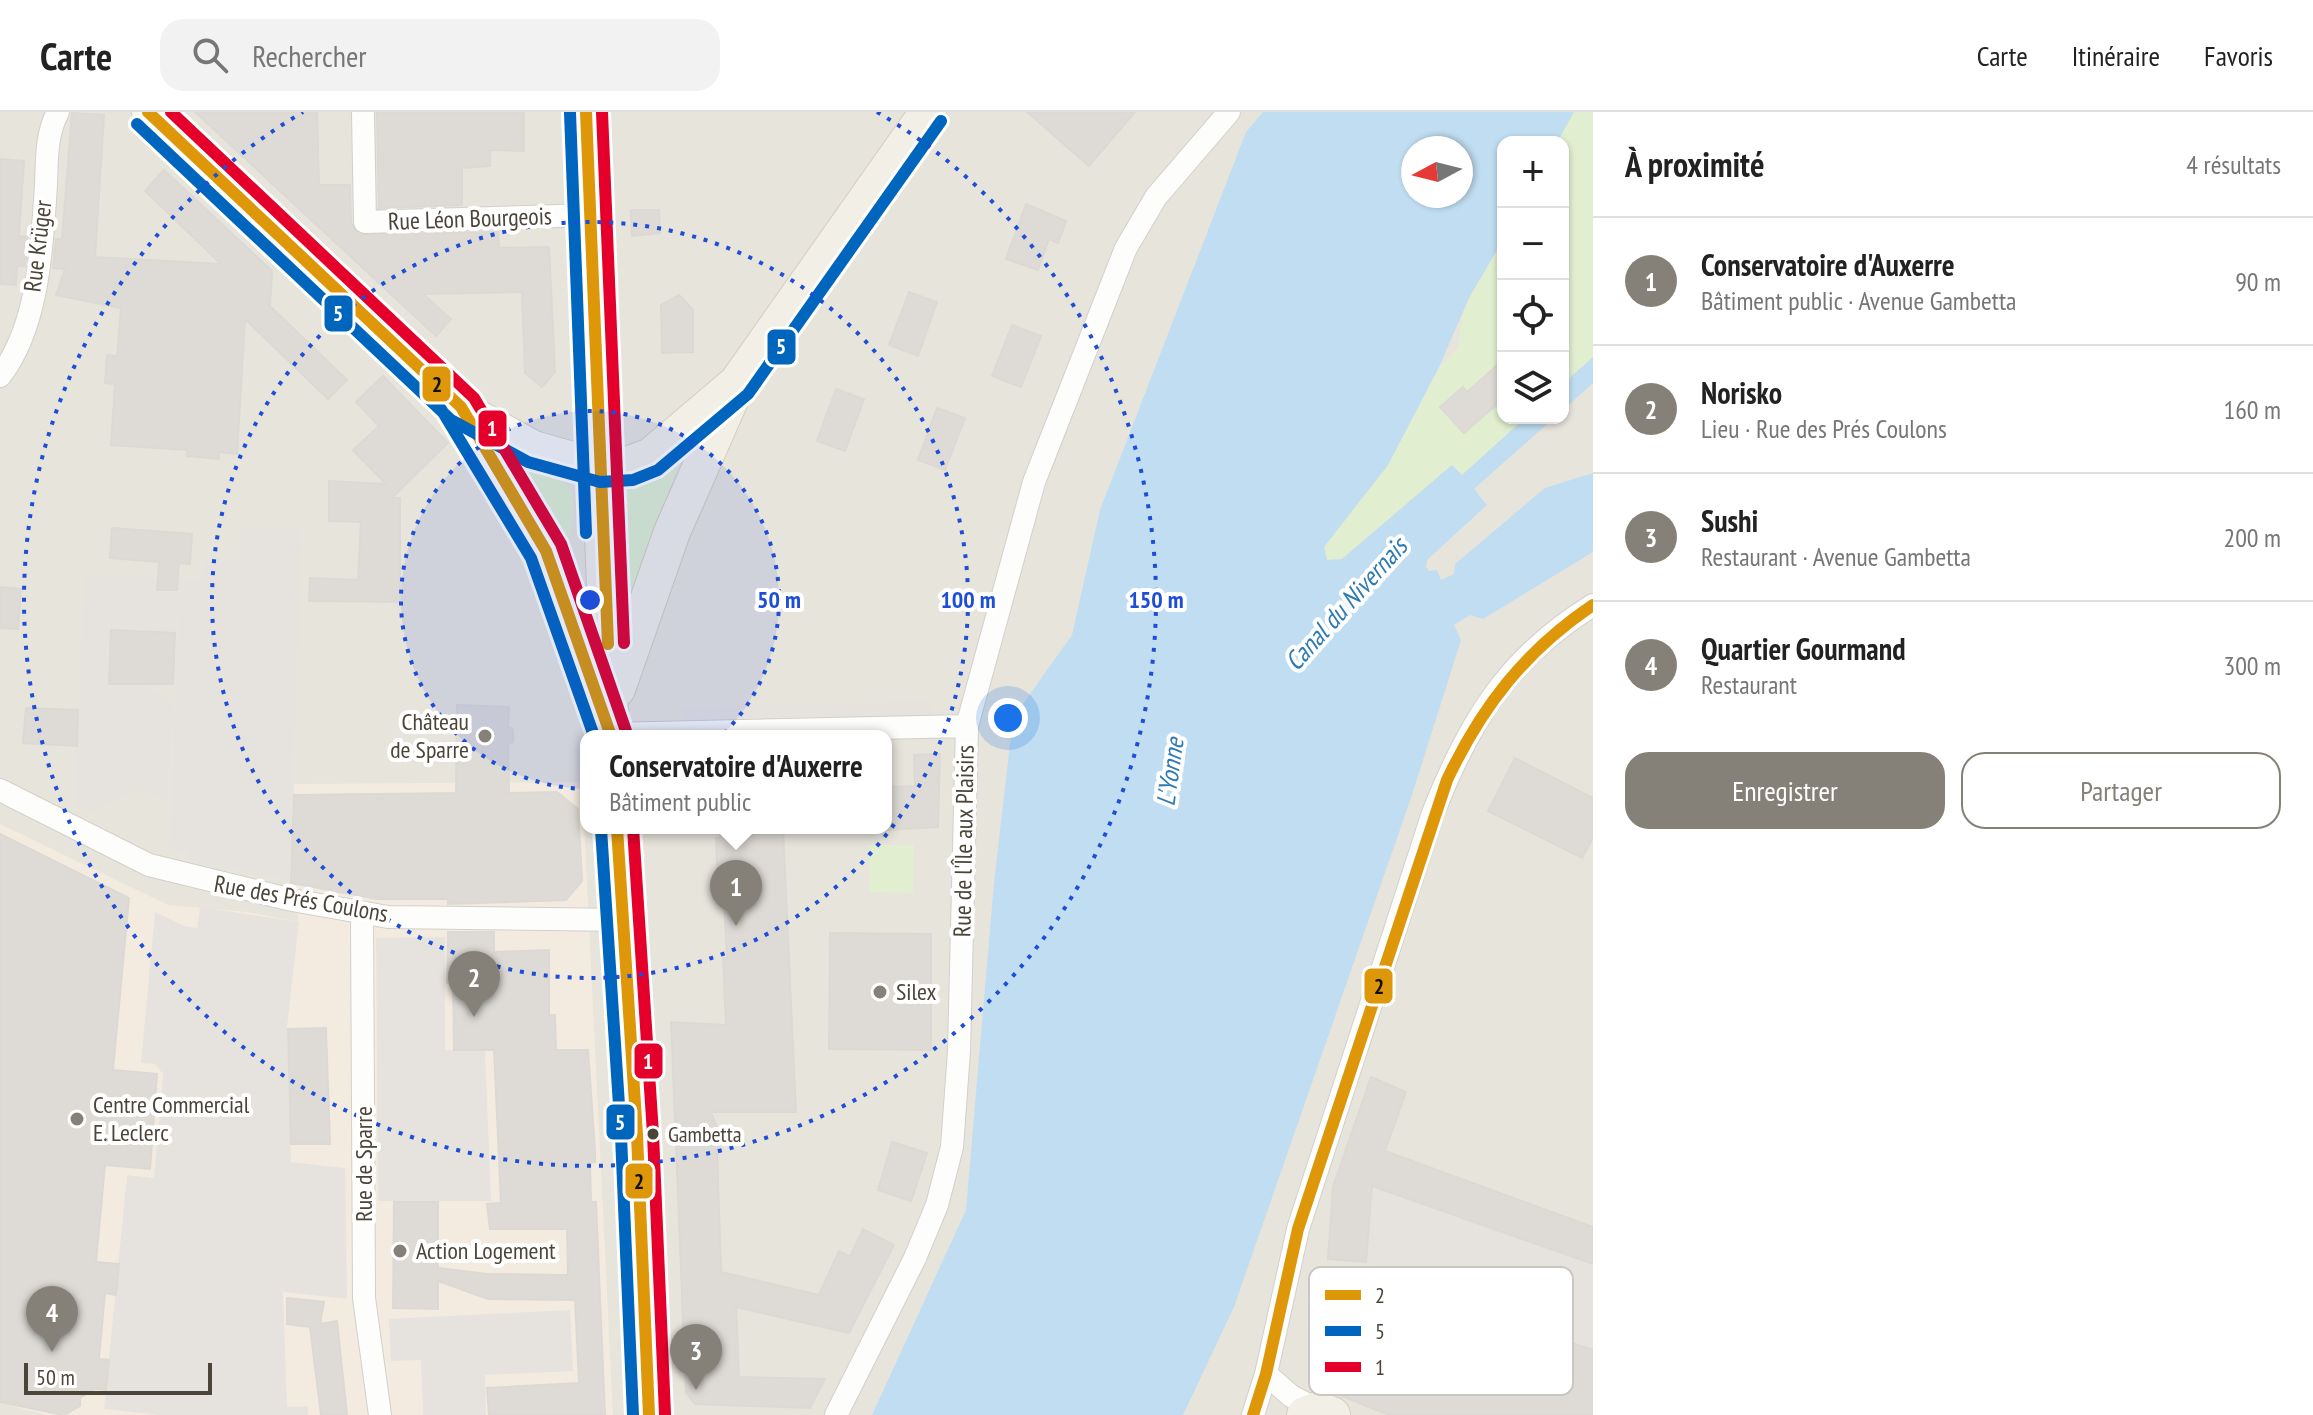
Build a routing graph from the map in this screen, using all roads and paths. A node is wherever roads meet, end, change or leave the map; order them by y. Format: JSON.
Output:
{"nodes":[{"id":1,"x":58,"y":112,"type":"edge"},
{"id":2,"x":148,"y":112,"type":"edge"},
{"id":3,"x":363,"y":112,"type":"edge"},
{"id":4,"x":586,"y":112,"type":"edge"},
{"id":5,"x":928,"y":112,"type":"edge"},
{"id":6,"x":1229,"y":112,"type":"edge"},
{"id":7,"x":589,"y":215,"type":"junction"},
{"id":8,"x":0,"y":376,"type":"edge"},
{"id":9,"x":737,"y":383,"type":"junction"},
{"id":10,"x":461,"y":407,"type":"junction"},
{"id":11,"x":600,"y":466,"type":"junction"},
{"id":12,"x":1593,"y":605,"type":"edge"},
{"id":13,"x":611,"y":725,"type":"edge"},
{"id":14,"x":967,"y":726,"type":"junction"},
{"id":15,"x":0,"y":790,"type":"edge"},
{"id":16,"x":617,"y":834,"type":"edge"},
{"id":17,"x":362,"y":913,"type":"junction"},
{"id":18,"x":623,"y":920,"type":"junction"},
{"id":19,"x":1266,"y":1374,"type":"junction"},
{"id":20,"x":1319,"y":1413,"type":"edge"},
{"id":21,"x":380,"y":1415,"type":"edge"},
{"id":22,"x":649,"y":1415,"type":"edge"},
{"id":23,"x":836,"y":1415,"type":"edge"},
{"id":24,"x":1253,"y":1415,"type":"edge"}],
"edges":[{"from":1,"to":8,"type":"street","name":"Rue Krüger"},
{"from":2,"to":10,"type":"main road"},
{"from":3,"to":7,"type":"street","name":"Rue Léon Bourgeois"},
{"from":4,"to":7,"type":"main road"},
{"from":5,"to":9,"type":"main road"},
{"from":6,"to":14,"type":"street","name":"Rue de l'Île aux Plaisirs"},
{"from":7,"to":11,"type":"main road"},
{"from":9,"to":11,"type":"main road"},
{"from":9,"to":13,"type":"main road"},
{"from":10,"to":11,"type":"main road"},
{"from":10,"to":13,"type":"main road"},
{"from":11,"to":13,"type":"main road"},
{"from":12,"to":19,"type":"street"},
{"from":13,"to":14,"type":"street"},
{"from":14,"to":23,"type":"street","name":"Rue de l'Île aux Plaisirs"},
{"from":15,"to":17,"type":"street","name":"Rue des Prés Coulons"},
{"from":16,"to":18,"type":"main road"},
{"from":17,"to":18,"type":"street","name":"Rue des Prés Coulons"},
{"from":17,"to":21,"type":"street","name":"Rue de Sparre"},
{"from":18,"to":22,"type":"main road"},
{"from":19,"to":20,"type":"street"},
{"from":19,"to":24,"type":"street"}]}
